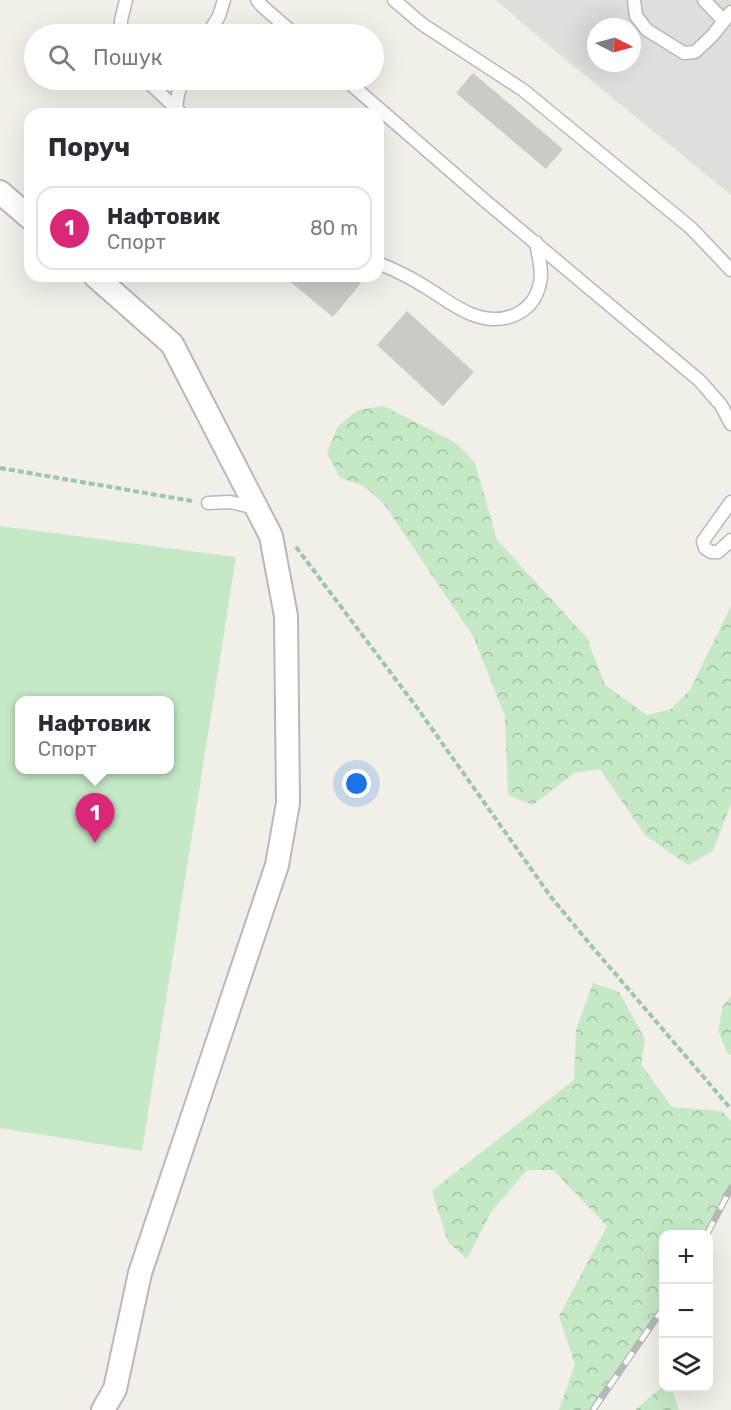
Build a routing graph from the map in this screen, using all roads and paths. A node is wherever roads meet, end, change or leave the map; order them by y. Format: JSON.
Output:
{"nodes":[{"id":1,"x":126,"y":0,"type":"edge"},
{"id":2,"x":224,"y":0,"type":"edge"},
{"id":3,"x":257,"y":0,"type":"edge"},
{"id":4,"x":394,"y":0,"type":"edge"},
{"id":5,"x":634,"y":0,"type":"edge"},
{"id":6,"x":704,"y":0,"type":"edge"},
{"id":7,"x":727,"y":16,"type":"edge"},
{"id":8,"x":121,"y":24,"type":"edge"},
{"id":9,"x":214,"y":24,"type":"edge"},
{"id":10,"x":283,"y":24,"type":"edge"},
{"id":11,"x":157,"y":90,"type":"edge"},
{"id":12,"x":179,"y":90,"type":"edge"},
{"id":13,"x":358,"y":90,"type":"edge"},
{"id":14,"x":176,"y":108,"type":"edge"},
{"id":15,"x":179,"y":108,"type":"edge"},
{"id":16,"x":379,"y":108,"type":"edge"},
{"id":17,"x":384,"y":112,"type":"edge"},
{"id":18,"x":0,"y":192,"type":"edge"},
{"id":19,"x":24,"y":214,"type":"edge"},
{"id":20,"x":536,"y":242,"type":"junction"},
{"id":21,"x":384,"y":266,"type":"edge"},
{"id":22,"x":731,"y":270,"type":"edge"},
{"id":23,"x":102,"y":282,"type":"edge"},
{"id":24,"x":731,"y":424,"type":"edge"},
{"id":25,"x":0,"y":468,"type":"edge"},
{"id":26,"x":731,"y":502,"type":"edge"},
{"id":27,"x":208,"y":503,"type":"joint"},
{"id":28,"x":256,"y":508,"type":"junction"},
{"id":29,"x":731,"y":540,"type":"edge"},
{"id":30,"x":293,"y":544,"type":"dead end"},
{"id":31,"x":731,"y":1109,"type":"edge"},
{"id":32,"x":103,"y":1410,"type":"edge"}],
"edges":[{"from":1,"to":8,"type":"lane"},
{"from":2,"to":9,"type":"lane"},
{"from":3,"to":10,"type":"lane"},
{"from":4,"to":22,"type":"lane"},
{"from":5,"to":7,"type":"lane"},
{"from":6,"to":7,"type":"lane"},
{"from":11,"to":14,"type":"lane"},
{"from":12,"to":15,"type":"lane"},
{"from":13,"to":16,"type":"lane"},
{"from":17,"to":20,"type":"lane"},
{"from":18,"to":19,"type":"street"},
{"from":20,"to":21,"type":"lane"},
{"from":20,"to":24,"type":"lane"},
{"from":23,"to":28,"type":"street"},
{"from":25,"to":27,"type":"path"},
{"from":26,"to":29,"type":"lane"},
{"from":27,"to":28,"type":"lane"},
{"from":28,"to":32,"type":"street"},
{"from":30,"to":31,"type":"path"}]}
